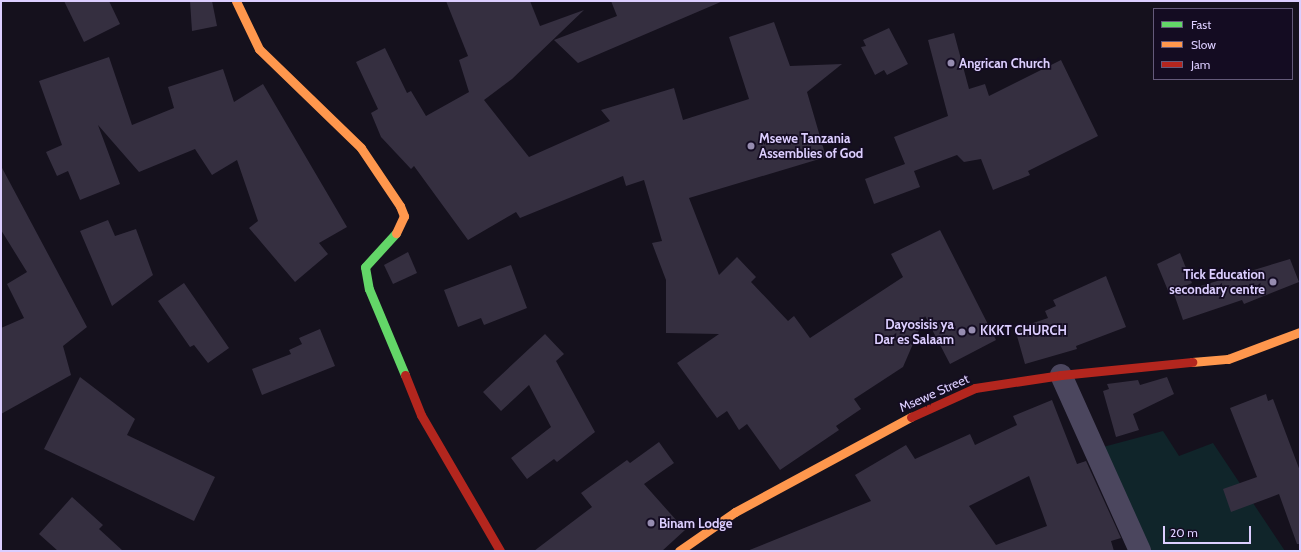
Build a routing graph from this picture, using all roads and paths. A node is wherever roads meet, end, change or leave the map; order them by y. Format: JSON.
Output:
{"nodes":[{"id":1,"x":236,"y":1,"type":"edge"},
{"id":2,"x":1300,"y":332,"type":"edge"},
{"id":3,"x":1061,"y":374,"type":"junction"},
{"id":4,"x":500,"y":551,"type":"edge"},
{"id":5,"x":679,"y":551,"type":"edge"},
{"id":6,"x":1140,"y":551,"type":"edge"}],
"edges":[{"from":1,"to":4,"type":"street"},
{"from":2,"to":3,"type":"street","name":"Msewe Street"},
{"from":3,"to":5,"type":"street","name":"Msewe Street"},
{"from":3,"to":6,"type":"street"}]}
